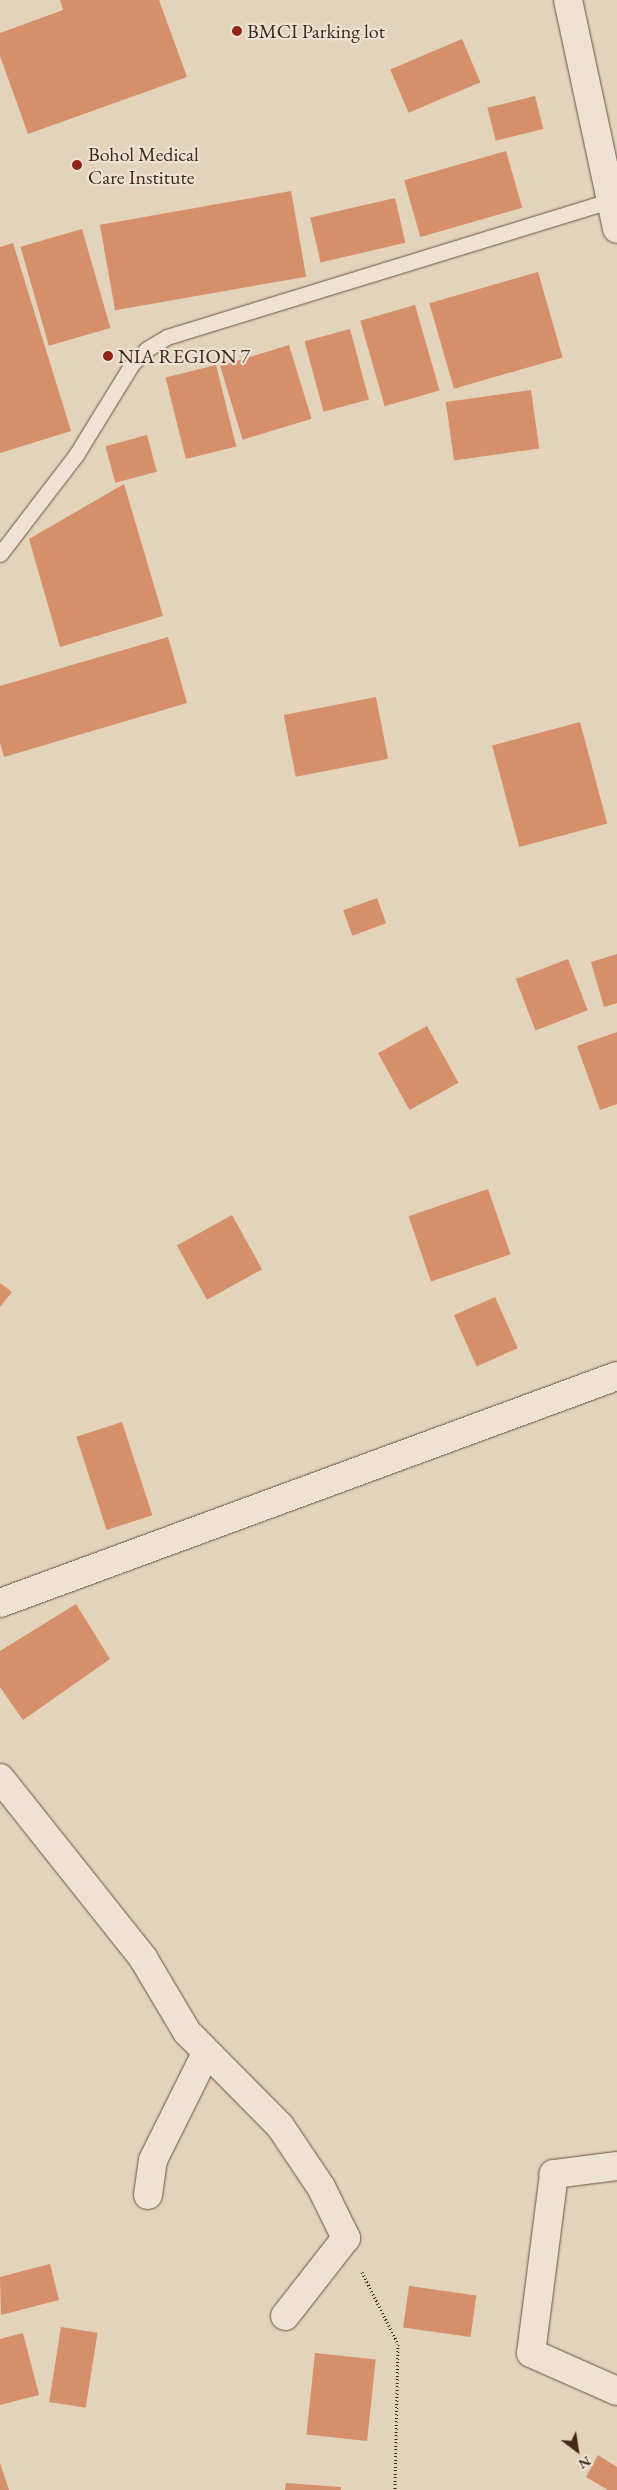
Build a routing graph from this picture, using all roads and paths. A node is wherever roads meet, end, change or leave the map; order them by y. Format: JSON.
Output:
{"nodes":[{"id":1,"x":568,"y":0,"type":"edge"},
{"id":2,"x":613,"y":200,"type":"junction"},
{"id":3,"x":617,"y":229,"type":"edge"},
{"id":4,"x":0,"y":554,"type":"edge"},
{"id":5,"x":617,"y":1376,"type":"edge"},
{"id":6,"x":0,"y":1603,"type":"edge"},
{"id":7,"x":0,"y":1778,"type":"edge"},
{"id":8,"x":206,"y":2053,"type":"junction"},
{"id":9,"x":617,"y":2166,"type":"edge"},
{"id":10,"x":148,"y":2195,"type":"dead end"},
{"id":11,"x":346,"y":2238,"type":"junction"},
{"id":12,"x":285,"y":2316,"type":"dead end"},
{"id":13,"x":617,"y":2392,"type":"edge"},
{"id":14,"x":395,"y":2490,"type":"edge"}],
"edges":[{"from":1,"to":2,"type":"street"},
{"from":2,"to":3,"type":"street"},
{"from":2,"to":4,"type":"lane"},
{"from":5,"to":6,"type":"street"},
{"from":7,"to":8,"type":"street"},
{"from":8,"to":10,"type":"street"},
{"from":8,"to":11,"type":"street"},
{"from":9,"to":13,"type":"street"},
{"from":11,"to":12,"type":"street"},
{"from":11,"to":14,"type":"path"}]}
